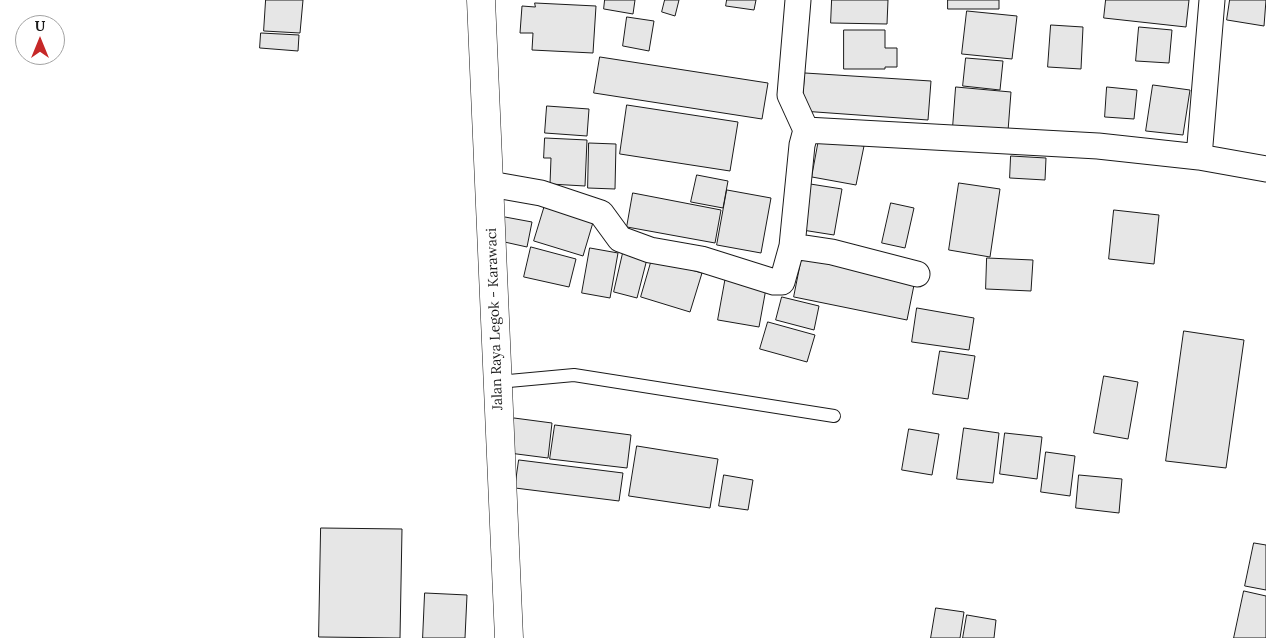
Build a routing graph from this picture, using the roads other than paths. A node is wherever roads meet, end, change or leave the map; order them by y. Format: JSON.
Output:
{"nodes":[{"id":1,"x":481,"y":0,"type":"edge"},
{"id":2,"x":798,"y":0,"type":"edge"},
{"id":3,"x":1212,"y":0,"type":"edge"},
{"id":4,"x":806,"y":130,"type":"junction"},
{"id":5,"x":1199,"y":157,"type":"junction"},
{"id":6,"x":1266,"y":169,"type":"edge"},
{"id":7,"x":490,"y":184,"type":"junction"},
{"id":8,"x":792,"y":246,"type":"junction"},
{"id":9,"x":917,"y":274,"type":"dead end"},
{"id":10,"x":498,"y":382,"type":"junction"},
{"id":11,"x":834,"y":416,"type":"dead end"},
{"id":12,"x":509,"y":638,"type":"edge"}],
"edges":[{"from":1,"to":7,"type":"main road","name":"Jalan Raya Legok - Karawaci"},
{"from":2,"to":4,"type":"street"},
{"from":3,"to":5,"type":"street"},
{"from":4,"to":5,"type":"street"},
{"from":4,"to":8,"type":"street"},
{"from":5,"to":6,"type":"street"},
{"from":7,"to":8,"type":"street"},
{"from":7,"to":10,"type":"main road","name":"Jalan Raya Legok - Karawaci"},
{"from":8,"to":9,"type":"street"},
{"from":10,"to":11,"type":"lane"},
{"from":10,"to":12,"type":"main road","name":"Jalan Raya Legok - Karawaci"}]}
